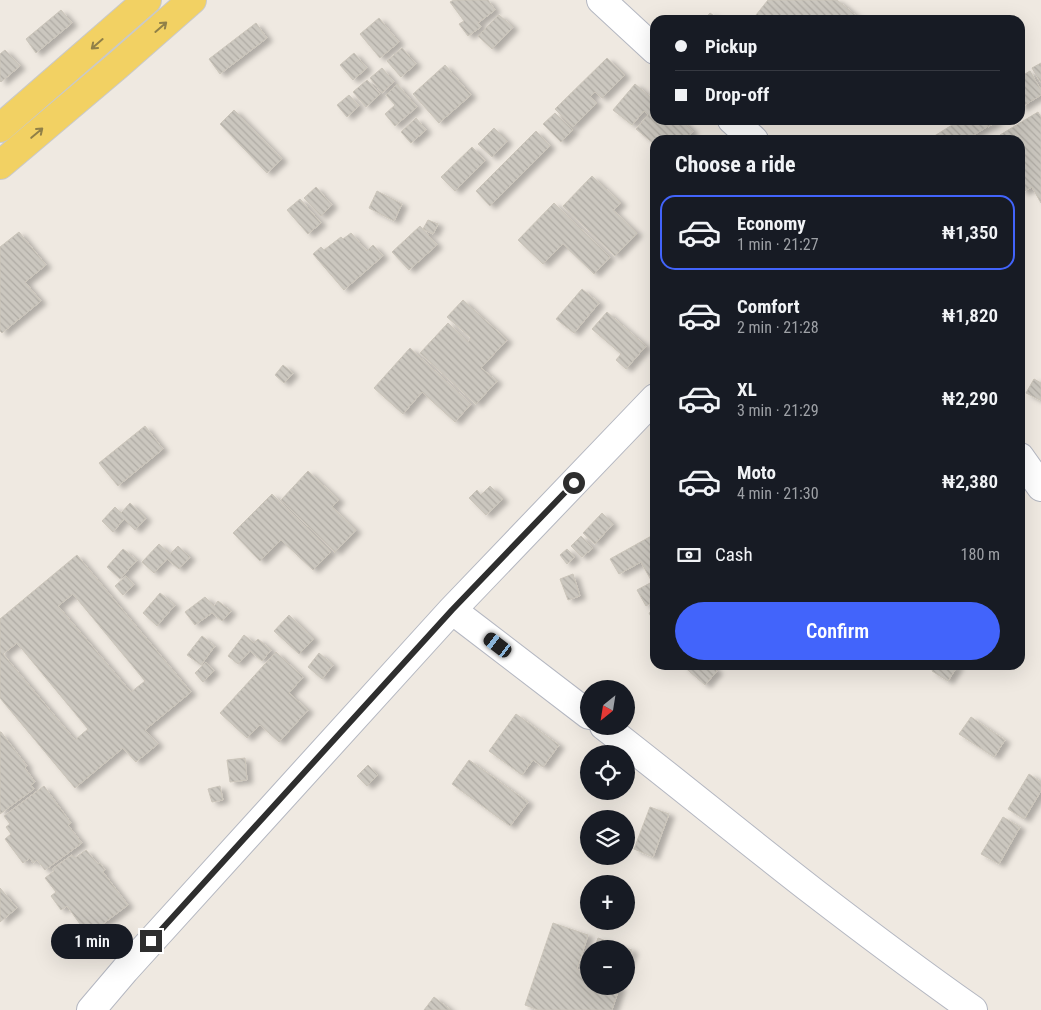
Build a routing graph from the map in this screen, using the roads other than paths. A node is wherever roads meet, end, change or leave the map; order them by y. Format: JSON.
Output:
{"nodes":[{"id":1,"x":147,"y":0,"type":"edge"},
{"id":2,"x":192,"y":0,"type":"edge"},
{"id":3,"x":601,"y":0,"type":"edge"},
{"id":4,"x":650,"y":45,"type":"edge"},
{"id":5,"x":738,"y":125,"type":"edge"},
{"id":6,"x":0,"y":128,"type":"edge"},
{"id":7,"x":748,"y":135,"type":"edge"},
{"id":8,"x":0,"y":164,"type":"edge"},
{"id":9,"x":650,"y":403,"type":"edge"},
{"id":10,"x":1025,"y":464,"type":"edge"},
{"id":11,"x":1041,"y":487,"type":"edge"},
{"id":12,"x":452,"y":610,"type":"junction"},
{"id":13,"x":580,"y":708,"type":"edge"},
{"id":14,"x":616,"y":735,"type":"edge"},
{"id":15,"x":91,"y":1010,"type":"edge"},
{"id":16,"x":972,"y":1010,"type":"edge"}],
"edges":[{"from":1,"to":6,"type":"main road","one_way":true},
{"from":8,"to":2,"type":"main road","one_way":true},
{"from":3,"to":4,"type":"street"},
{"from":5,"to":7,"type":"street"},
{"from":9,"to":12,"type":"street"},
{"from":10,"to":11,"type":"street"},
{"from":12,"to":13,"type":"street"},
{"from":12,"to":15,"type":"street"},
{"from":14,"to":16,"type":"street"}]}
